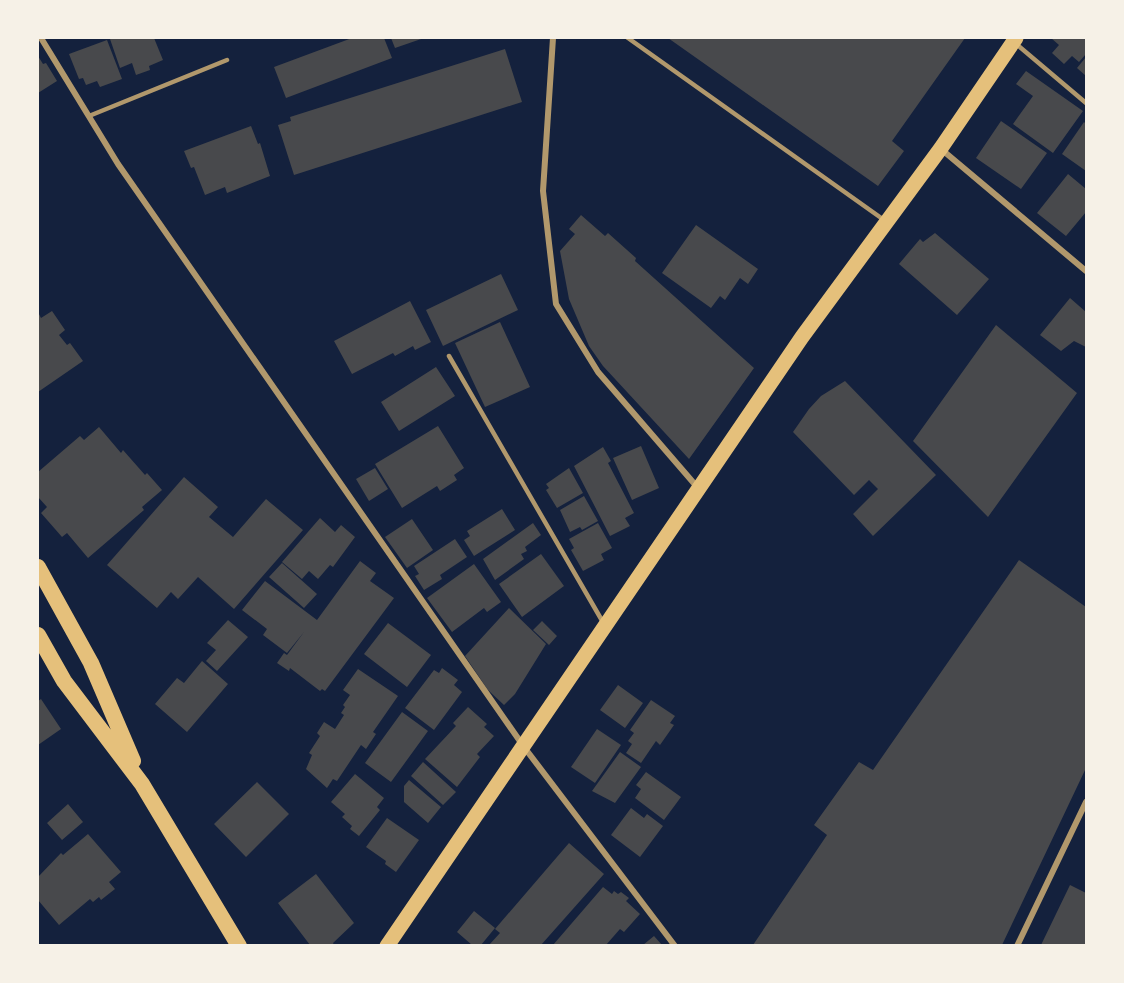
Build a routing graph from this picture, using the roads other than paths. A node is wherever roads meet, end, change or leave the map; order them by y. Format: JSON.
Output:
{"nodes":[{"id":1,"x":41,"y":38,"type":"edge"},
{"id":2,"x":553,"y":38,"type":"edge"},
{"id":3,"x":628,"y":38,"type":"edge"},
{"id":4,"x":1015,"y":39,"type":"edge"},
{"id":5,"x":227,"y":60,"type":"dead end"},
{"id":6,"x":1086,"y":103,"type":"edge"},
{"id":7,"x":89,"y":116,"type":"junction"},
{"id":8,"x":941,"y":148,"type":"junction"},
{"id":9,"x":886,"y":222,"type":"junction"},
{"id":10,"x":1086,"y":271,"type":"edge"},
{"id":11,"x":449,"y":356,"type":"dead end"},
{"id":12,"x":699,"y":489,"type":"junction"},
{"id":13,"x":38,"y":567,"type":"edge"},
{"id":14,"x":606,"y":627,"type":"junction"},
{"id":15,"x":38,"y":635,"type":"edge"},
{"id":16,"x":524,"y":747,"type":"junction"},
{"id":17,"x":142,"y":784,"type":"junction"},
{"id":18,"x":1086,"y":802,"type":"edge"},
{"id":19,"x":239,"y":945,"type":"edge"},
{"id":20,"x":387,"y":945,"type":"edge"},
{"id":21,"x":675,"y":945,"type":"edge"},
{"id":22,"x":1017,"y":945,"type":"edge"}],
"edges":[{"from":1,"to":7,"type":"street"},
{"from":2,"to":12,"type":"street"},
{"from":3,"to":9,"type":"lane"},
{"from":4,"to":6,"type":"lane"},
{"from":4,"to":8,"type":"main road"},
{"from":5,"to":7,"type":"lane"},
{"from":7,"to":16,"type":"street"},
{"from":8,"to":9,"type":"main road"},
{"from":8,"to":10,"type":"street"},
{"from":9,"to":12,"type":"main road"},
{"from":11,"to":14,"type":"lane"},
{"from":12,"to":14,"type":"main road"},
{"from":13,"to":17,"type":"highway"},
{"from":14,"to":16,"type":"main road"},
{"from":15,"to":17,"type":"highway"},
{"from":16,"to":20,"type":"main road"},
{"from":16,"to":21,"type":"street"},
{"from":17,"to":19,"type":"highway"},
{"from":18,"to":22,"type":"street"}]}
